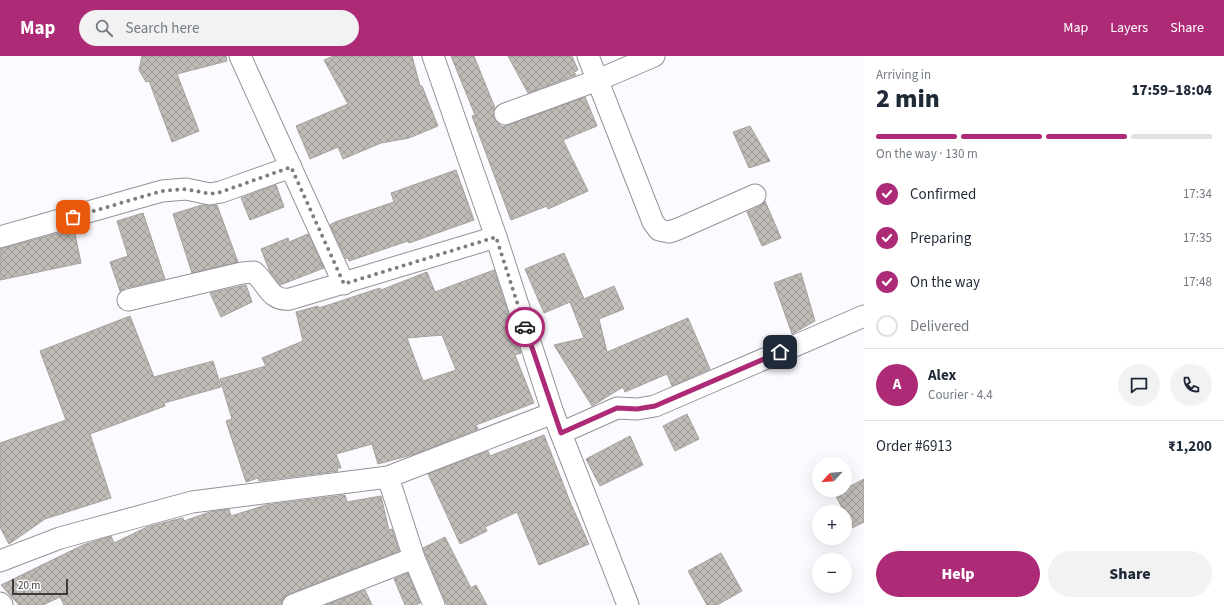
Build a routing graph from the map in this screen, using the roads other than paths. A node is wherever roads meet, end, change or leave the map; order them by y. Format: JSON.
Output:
{"nodes":[{"id":1,"x":240,"y":56,"type":"edge"},
{"id":2,"x":434,"y":56,"type":"edge"},
{"id":3,"x":588,"y":56,"type":"edge"},
{"id":4,"x":654,"y":56,"type":"edge"},
{"id":5,"x":598,"y":80,"type":"junction"},
{"id":6,"x":505,"y":114,"type":"dead end"},
{"id":7,"x":291,"y":167,"type":"junction"},
{"id":8,"x":755,"y":195,"type":"dead end"},
{"id":9,"x":0,"y":236,"type":"edge"},
{"id":10,"x":496,"y":237,"type":"junction"},
{"id":11,"x":344,"y":284,"type":"junction"},
{"id":12,"x":128,"y":300,"type":"dead end"},
{"id":13,"x":864,"y":316,"type":"edge"},
{"id":14,"x":553,"y":413,"type":"junction"},
{"id":15,"x":561,"y":433,"type":"junction"},
{"id":16,"x":388,"y":477,"type":"junction"},
{"id":17,"x":414,"y":558,"type":"junction"},
{"id":18,"x":0,"y":562,"type":"edge"},
{"id":19,"x":293,"y":605,"type":"edge"},
{"id":20,"x":434,"y":605,"type":"edge"},
{"id":21,"x":628,"y":605,"type":"edge"}],
"edges":[{"from":1,"to":7,"type":"street"},
{"from":2,"to":10,"type":"street"},
{"from":3,"to":5,"type":"street"},
{"from":4,"to":5,"type":"street"},
{"from":5,"to":6,"type":"street"},
{"from":5,"to":8,"type":"street"},
{"from":7,"to":9,"type":"street"},
{"from":7,"to":11,"type":"street"},
{"from":10,"to":11,"type":"street"},
{"from":10,"to":14,"type":"street"},
{"from":11,"to":12,"type":"street"},
{"from":13,"to":15,"type":"street"},
{"from":14,"to":15,"type":"street"},
{"from":14,"to":16,"type":"street"},
{"from":15,"to":21,"type":"street"},
{"from":16,"to":17,"type":"street"},
{"from":16,"to":18,"type":"street"},
{"from":17,"to":19,"type":"street"},
{"from":17,"to":20,"type":"street"}]}
